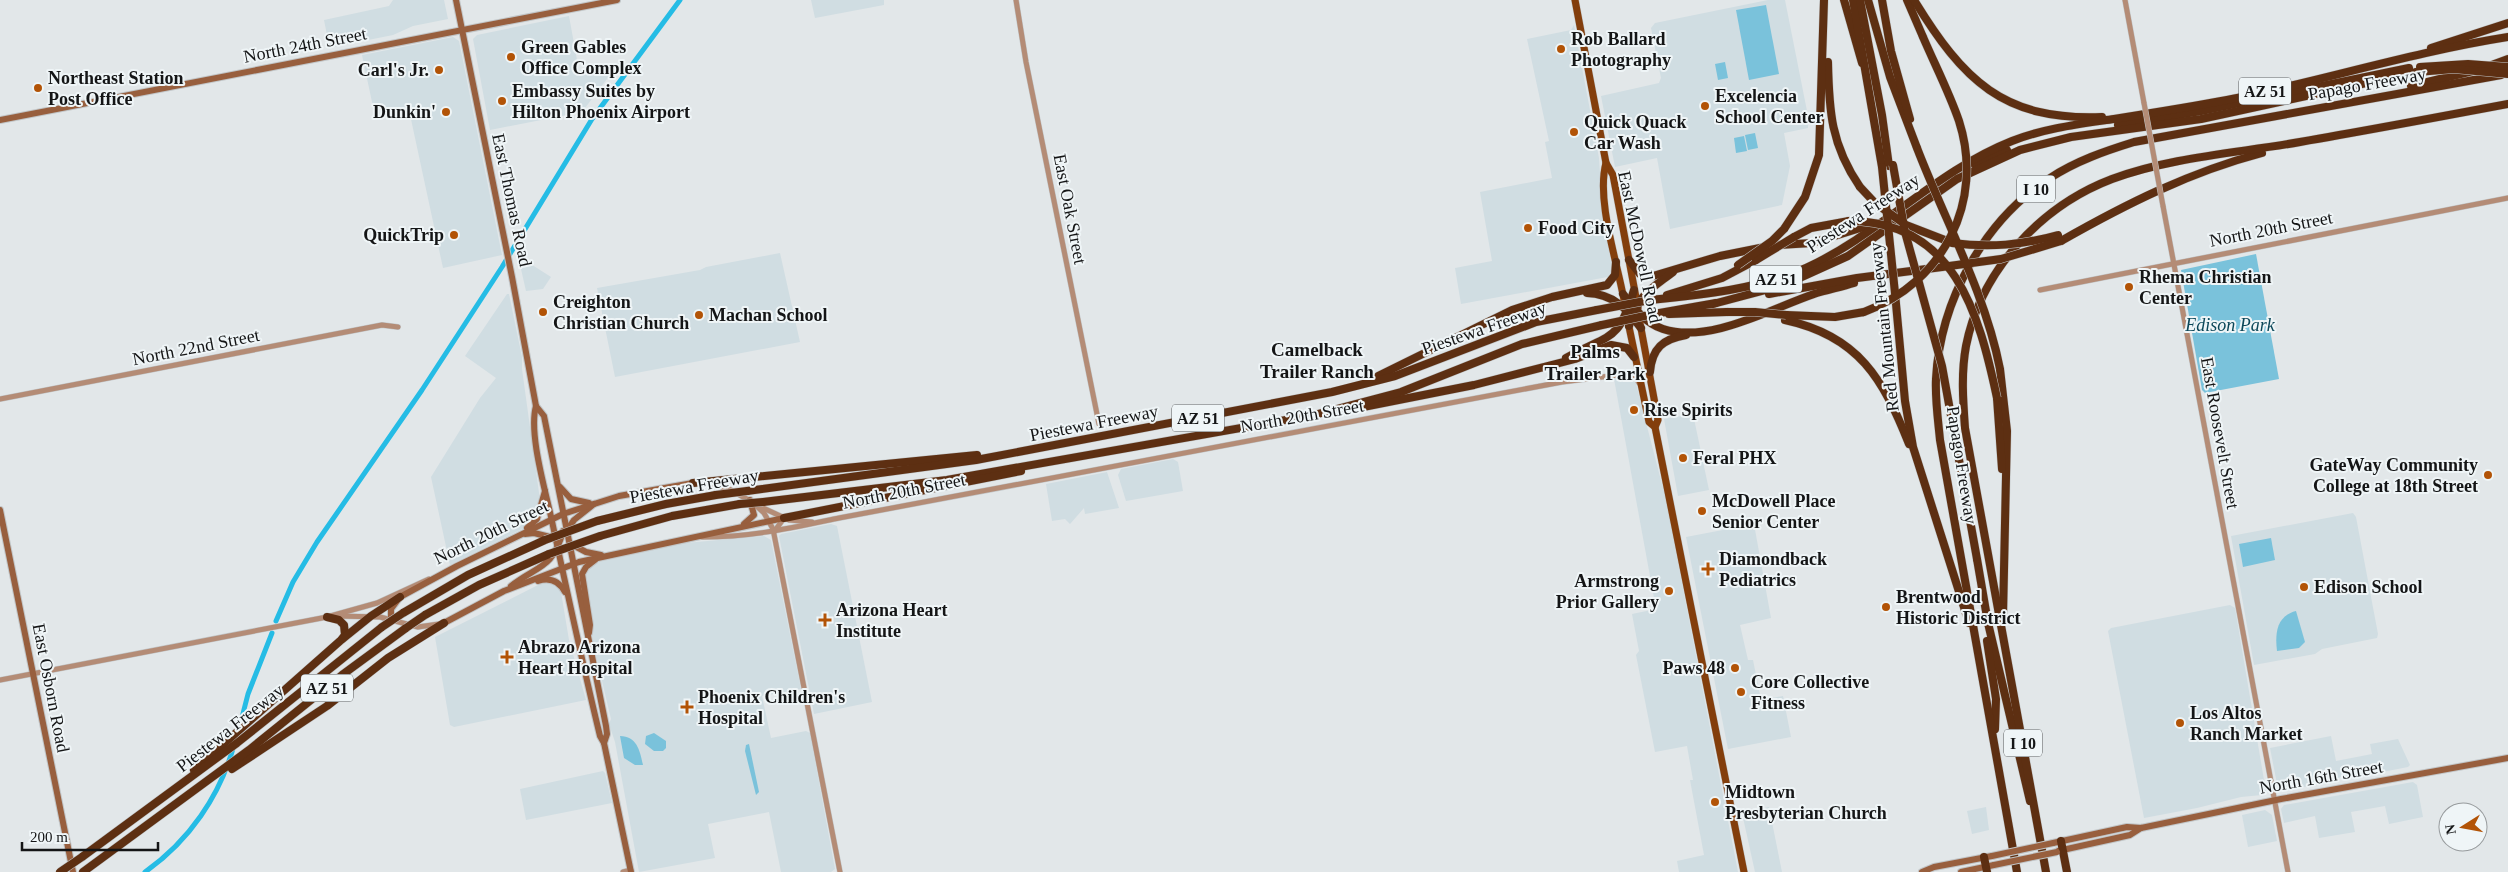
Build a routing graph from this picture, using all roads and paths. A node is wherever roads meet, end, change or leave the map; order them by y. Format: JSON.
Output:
{"nodes":[{"id":1,"x":456,"y":0,"type":"edge"},
{"id":2,"x":617,"y":0,"type":"edge"},
{"id":3,"x":1016,"y":0,"type":"edge"},
{"id":4,"x":1574,"y":0,"type":"edge"},
{"id":5,"x":1825,"y":0,"type":"edge"},
{"id":6,"x":1844,"y":0,"type":"edge"},
{"id":7,"x":1853,"y":0,"type":"edge"},
{"id":8,"x":1860,"y":0,"type":"edge"},
{"id":9,"x":1863,"y":0,"type":"edge"},
{"id":10,"x":1868,"y":0,"type":"edge"},
{"id":11,"x":1882,"y":0,"type":"edge"},
{"id":12,"x":1907,"y":0,"type":"edge"},
{"id":13,"x":1914,"y":0,"type":"edge"},
{"id":14,"x":2125,"y":0,"type":"edge"},
{"id":15,"x":2508,"y":23,"type":"edge"},
{"id":16,"x":462,"y":30,"type":"junction"},
{"id":17,"x":2508,"y":38,"type":"edge"},
{"id":18,"x":2508,"y":59,"type":"edge"},
{"id":19,"x":2391,"y":61,"type":"junction"},
{"id":20,"x":2508,"y":67,"type":"edge"},
{"id":21,"x":2418,"y":70,"type":"junction"},
{"id":22,"x":2508,"y":74,"type":"edge"},
{"id":23,"x":1870,"y":87,"type":"junction"},
{"id":24,"x":2382,"y":96,"type":"junction"},
{"id":25,"x":2508,"y":104,"type":"edge"},
{"id":26,"x":2139,"y":116,"type":"junction"},
{"id":27,"x":0,"y":120,"type":"edge"},
{"id":28,"x":2300,"y":142,"type":"junction"},
{"id":29,"x":1917,"y":148,"type":"junction"},
{"id":30,"x":1606,"y":163,"type":"junction"},
{"id":31,"x":1888,"y":166,"type":"junction"},
{"id":32,"x":2508,"y":198,"type":"edge"},
{"id":33,"x":1911,"y":202,"type":"junction"},
{"id":34,"x":1888,"y":217,"type":"junction"},
{"id":35,"x":2059,"y":238,"type":"junction"},
{"id":36,"x":1629,"y":260,"type":"junction"},
{"id":37,"x":1616,"y":262,"type":"junction"},
{"id":38,"x":2174,"y":264,"type":"junction"},
{"id":39,"x":1674,"y":271,"type":"junction"},
{"id":40,"x":1885,"y":274,"type":"junction"},
{"id":41,"x":1690,"y":288,"type":"junction"},
{"id":42,"x":1634,"y":290,"type":"joint"},
{"id":43,"x":2040,"y":290,"type":"dead end"},
{"id":44,"x":1579,"y":293,"type":"junction"},
{"id":45,"x":1623,"y":294,"type":"joint"},
{"id":46,"x":1650,"y":300,"type":"junction"},
{"id":47,"x":1713,"y":304,"type":"junction"},
{"id":48,"x":1632,"y":310,"type":"junction"},
{"id":49,"x":1727,"y":312,"type":"junction"},
{"id":50,"x":1654,"y":314,"type":"junction"},
{"id":51,"x":398,"y":326,"type":"dead end"},
{"id":52,"x":1629,"y":326,"type":"joint"},
{"id":53,"x":1641,"y":328,"type":"joint"},
{"id":54,"x":1701,"y":330,"type":"junction"},
{"id":55,"x":1634,"y":357,"type":"junction"},
{"id":56,"x":1559,"y":361,"type":"junction"},
{"id":57,"x":1650,"y":372,"type":"junction"},
{"id":58,"x":1640,"y":383,"type":"junction"},
{"id":59,"x":1356,"y":387,"type":"junction"},
{"id":60,"x":0,"y":399,"type":"edge"},
{"id":61,"x":536,"y":406,"type":"junction"},
{"id":62,"x":1314,"y":415,"type":"junction"},
{"id":63,"x":1099,"y":424,"type":"dead end"},
{"id":64,"x":1655,"y":427,"type":"junction"},
{"id":65,"x":1039,"y":448,"type":"junction"},
{"id":66,"x":1042,"y":464,"type":"junction"},
{"id":67,"x":1921,"y":476,"type":"junction"},
{"id":68,"x":556,"y":480,"type":"junction"},
{"id":69,"x":693,"y":483,"type":"junction"},
{"id":70,"x":545,"y":490,"type":"junction"},
{"id":71,"x":750,"y":500,"type":"junction"},
{"id":72,"x":595,"y":503,"type":"junction"},
{"id":73,"x":0,"y":510,"type":"edge"},
{"id":74,"x":2006,"y":511,"type":"junction"},
{"id":75,"x":563,"y":514,"type":"junction"},
{"id":76,"x":784,"y":518,"type":"junction"},
{"id":77,"x":552,"y":519,"type":"junction"},
{"id":78,"x":769,"y":520,"type":"junction"},
{"id":79,"x":818,"y":522,"type":"junction"},
{"id":80,"x":741,"y":526,"type":"junction"},
{"id":81,"x":773,"y":533,"type":"junction"},
{"id":82,"x":692,"y":537,"type":"junction"},
{"id":83,"x":511,"y":538,"type":"junction"},
{"id":84,"x":562,"y":540,"type":"junction"},
{"id":85,"x":612,"y":554,"type":"junction"},
{"id":86,"x":1975,"y":559,"type":"junction"},
{"id":87,"x":573,"y":564,"type":"junction"},
{"id":88,"x":562,"y":568,"type":"junction"},
{"id":89,"x":436,"y":577,"type":"junction"},
{"id":90,"x":504,"y":591,"type":"junction"},
{"id":91,"x":400,"y":597,"type":"junction"},
{"id":92,"x":569,"y":600,"type":"junction"},
{"id":93,"x":371,"y":616,"type":"junction"},
{"id":94,"x":327,"y":617,"type":"junction"},
{"id":95,"x":391,"y":620,"type":"junction"},
{"id":96,"x":444,"y":622,"type":"junction"},
{"id":97,"x":2002,"y":628,"type":"junction"},
{"id":98,"x":588,"y":640,"type":"junction"},
{"id":99,"x":340,"y":641,"type":"junction"},
{"id":100,"x":1977,"y":644,"type":"junction"},
{"id":101,"x":32,"y":673,"type":"junction"},
{"id":102,"x":0,"y":680,"type":"edge"},
{"id":103,"x":604,"y":742,"type":"junction"},
{"id":104,"x":1995,"y":746,"type":"junction"},
{"id":105,"x":2508,"y":758,"type":"edge"},
{"id":106,"x":200,"y":790,"type":"junction"},
{"id":107,"x":173,"y":791,"type":"junction"},
{"id":108,"x":2273,"y":800,"type":"junction"},
{"id":109,"x":2036,"y":822,"type":"junction"},
{"id":110,"x":2141,"y":828,"type":"junction"},
{"id":111,"x":2061,"y":841,"type":"junction"},
{"id":112,"x":2060,"y":851,"type":"junction"},
{"id":113,"x":1988,"y":857,"type":"junction"},
{"id":114,"x":1989,"y":868,"type":"edge"},
{"id":115,"x":84,"y":871,"type":"edge"},
{"id":116,"x":631,"y":871,"type":"edge"},
{"id":117,"x":60,"y":872,"type":"edge"},
{"id":118,"x":73,"y":872,"type":"edge"},
{"id":119,"x":623,"y":872,"type":"edge"},
{"id":120,"x":840,"y":872,"type":"edge"},
{"id":121,"x":1744,"y":872,"type":"edge"},
{"id":122,"x":1922,"y":872,"type":"edge"},
{"id":123,"x":1961,"y":872,"type":"edge"},
{"id":124,"x":2017,"y":872,"type":"edge"},
{"id":125,"x":2046,"y":872,"type":"edge"},
{"id":126,"x":2068,"y":872,"type":"edge"},
{"id":127,"x":2288,"y":872,"type":"edge"}],
"edges":[{"from":1,"to":16,"type":"main road","name":"East Thomas Road"},
{"from":2,"to":16,"type":"main road","name":"North 24th Street"},
{"from":3,"to":63,"type":"street","name":"East Oak Street"},
{"from":4,"to":30,"type":"main road","name":"East McDowell Road"},
{"from":5,"to":35,"type":"highway","bridge":true},
{"from":5,"to":41,"type":"highway","bridge":true},
{"from":6,"to":23,"type":"highway"},
{"from":7,"to":23,"type":"highway","name":"Red Mountain Freeway"},
{"from":8,"to":31,"type":"highway"},
{"from":9,"to":31,"type":"highway"},
{"from":10,"to":29,"type":"highway"},
{"from":11,"to":29,"type":"highway"},
{"from":12,"to":49,"type":"highway","bridge":true},
{"from":13,"to":26,"type":"highway"},
{"from":14,"to":38,"type":"street","name":"East Roosevelt Street","bridge":true},
{"from":15,"to":19,"type":"highway"},
{"from":16,"to":27,"type":"main road","name":"North 24th Street"},
{"from":16,"to":61,"type":"main road","name":"East Thomas Road"},
{"from":17,"to":19,"type":"highway"},
{"from":18,"to":24,"type":"highway"},
{"from":19,"to":26,"type":"highway","name":"Piestewa Freeway","number":"AZ 51"},
{"from":20,"to":21,"type":"highway","bridge":true},
{"from":21,"to":22,"type":"highway","bridge":true},
{"from":21,"to":33,"type":"highway"},
{"from":21,"to":47,"type":"highway"},
{"from":22,"to":24,"type":"highway","name":"Papago Freeway","number":"I 10"},
{"from":23,"to":31,"type":"highway","name":"Red Mountain Freeway"},
{"from":24,"to":100,"type":"highway","name":"Papago Freeway","number":"I 10"},
{"from":25,"to":28,"type":"highway","name":"Papago Freeway","number":"I 10"},
{"from":26,"to":33,"type":"highway","name":"Piestewa Freeway","number":"AZ 51"},
{"from":28,"to":35,"type":"highway"},
{"from":28,"to":97,"type":"highway","name":"Papago Freeway","number":"I 10"},
{"from":29,"to":74,"type":"highway","bridge":true},
{"from":30,"to":36,"type":"main road","name":"East McDowell Road"},
{"from":30,"to":37,"type":"main road","name":"East McDowell Road"},
{"from":31,"to":67,"type":"highway","name":"Red Mountain Freeway","bridge":true},
{"from":31,"to":86,"type":"highway","bridge":true},
{"from":32,"to":38,"type":"street","name":"North 20th Street"},
{"from":33,"to":34,"type":"highway","name":"Piestewa Freeway","number":"AZ 51"},
{"from":34,"to":39,"type":"highway"},
{"from":34,"to":46,"type":"highway","name":"Piestewa Freeway","number":"AZ 51"},
{"from":35,"to":40,"type":"highway","name":"Piestewa Freeway","number":"AZ 51","bridge":true},
{"from":36,"to":39,"type":"highway"},
{"from":36,"to":42,"type":"main road","name":"East McDowell Road"},
{"from":37,"to":44,"type":"highway"},
{"from":37,"to":45,"type":"main road","name":"East McDowell Road"},
{"from":38,"to":43,"type":"street","name":"North 20th Street"},
{"from":38,"to":108,"type":"street","name":"East Roosevelt Street"},
{"from":39,"to":48,"type":"highway"},
{"from":40,"to":47,"type":"highway","name":"Piestewa Freeway","number":"AZ 51"},
{"from":40,"to":54,"type":"highway"},
{"from":41,"to":46,"type":"highway"},
{"from":41,"to":74,"type":"highway","bridge":true},
{"from":42,"to":48,"type":"highway"},
{"from":44,"to":48,"type":"highway"},
{"from":44,"to":59,"type":"highway"},
{"from":45,"to":48,"type":"highway"},
{"from":46,"to":59,"type":"highway","name":"Piestewa Freeway","number":"AZ 51","bridge":true},
{"from":47,"to":50,"type":"highway","name":"Piestewa Freeway","number":"AZ 51"},
{"from":48,"to":52,"type":"highway"},
{"from":48,"to":53,"type":"highway"},
{"from":48,"to":54,"type":"highway"},
{"from":48,"to":56,"type":"highway"},
{"from":49,"to":50,"type":"highway"},
{"from":49,"to":67,"type":"highway","bridge":true},
{"from":50,"to":62,"type":"highway","name":"Piestewa Freeway","number":"AZ 51","bridge":true},
{"from":51,"to":60,"type":"street","name":"North 22nd Street"},
{"from":52,"to":55,"type":"main road","name":"East McDowell Road"},
{"from":53,"to":57,"type":"main road","name":"East McDowell Road"},
{"from":54,"to":57,"type":"highway"},
{"from":55,"to":56,"type":"highway"},
{"from":55,"to":58,"type":"main road","name":"East McDowell Road"},
{"from":56,"to":62,"type":"highway"},
{"from":57,"to":64,"type":"main road","name":"East McDowell Road"},
{"from":58,"to":64,"type":"main road","name":"East McDowell Road"},
{"from":58,"to":79,"type":"street","name":"North 20th Street"},
{"from":59,"to":65,"type":"highway","name":"Piestewa Freeway","number":"AZ 51"},
{"from":61,"to":68,"type":"main road","name":"East Thomas Road"},
{"from":61,"to":70,"type":"main road","name":"East Thomas Road"},
{"from":62,"to":66,"type":"highway","name":"Piestewa Freeway","number":"AZ 51"},
{"from":64,"to":121,"type":"main road","name":"East McDowell Road"},
{"from":65,"to":69,"type":"highway"},
{"from":65,"to":107,"type":"highway","name":"Piestewa Freeway","number":"AZ 51","bridge":true},
{"from":66,"to":76,"type":"highway"},
{"from":66,"to":106,"type":"highway","name":"Piestewa Freeway","number":"AZ 51","bridge":true},
{"from":67,"to":100,"type":"highway","name":"Red Mountain Freeway"},
{"from":68,"to":72,"type":"main road"},
{"from":68,"to":75,"type":"main road","name":"East Thomas Road"},
{"from":69,"to":71,"type":"street","name":"North 20th Street"},
{"from":69,"to":72,"type":"main road","name":"North 20th Street"},
{"from":70,"to":77,"type":"main road","name":"East Thomas Road"},
{"from":70,"to":83,"type":"main road"},
{"from":71,"to":76,"type":"street","name":"North 20th Street"},
{"from":71,"to":78,"type":"street"},
{"from":71,"to":80,"type":"main road"},
{"from":72,"to":75,"type":"main road","name":"North 20th Street"},
{"from":72,"to":84,"type":"main road"},
{"from":73,"to":101,"type":"main road","name":"East Osborn Road"},
{"from":74,"to":97,"type":"highway"},
{"from":75,"to":77,"type":"main road","name":"North 20th Street"},
{"from":75,"to":84,"type":"main road","name":"East Thomas Road"},
{"from":76,"to":78,"type":"main road","name":"North 20th Street"},
{"from":76,"to":79,"type":"street","name":"North 20th Street"},
{"from":76,"to":81,"type":"street"},
{"from":77,"to":83,"type":"main road","name":"North 20th Street"},
{"from":77,"to":84,"type":"main road","name":"East Thomas Road"},
{"from":78,"to":80,"type":"main road","name":"North 20th Street"},
{"from":78,"to":81,"type":"street"},
{"from":79,"to":81,"type":"street","name":"North 20th Street"},
{"from":80,"to":82,"type":"main road","name":"North 20th Street"},
{"from":81,"to":82,"type":"street","name":"North 20th Street"},
{"from":81,"to":120,"type":"street"},
{"from":82,"to":85,"type":"main road","name":"North 20th Street"},
{"from":83,"to":84,"type":"main road"},
{"from":83,"to":89,"type":"main road","name":"North 20th Street"},
{"from":84,"to":85,"type":"main road"},
{"from":84,"to":87,"type":"main road","name":"East Thomas Road"},
{"from":84,"to":88,"type":"main road","name":"East Thomas Road"},
{"from":84,"to":90,"type":"main road"},
{"from":85,"to":87,"type":"main road","name":"North 20th Street"},
{"from":85,"to":98,"type":"main road"},
{"from":86,"to":104,"type":"highway"},
{"from":86,"to":109,"type":"highway"},
{"from":87,"to":88,"type":"main road","name":"North 20th Street"},
{"from":87,"to":98,"type":"main road","name":"East Thomas Road"},
{"from":88,"to":90,"type":"main road","name":"North 20th Street"},
{"from":88,"to":92,"type":"main road","name":"East Thomas Road"},
{"from":89,"to":91,"type":"main road"},
{"from":89,"to":94,"type":"street","name":"North 20th Street"},
{"from":90,"to":92,"type":"main road"},
{"from":90,"to":96,"type":"main road","name":"North 20th Street"},
{"from":91,"to":93,"type":"highway"},
{"from":91,"to":95,"type":"main road"},
{"from":92,"to":103,"type":"main road","name":"East Thomas Road"},
{"from":93,"to":94,"type":"street","name":"North 20th Street"},
{"from":93,"to":95,"type":"street","name":"North 20th Street"},
{"from":93,"to":99,"type":"highway"},
{"from":94,"to":99,"type":"highway"},
{"from":94,"to":101,"type":"street","name":"North 20th Street"},
{"from":95,"to":96,"type":"street","name":"North 20th Street"},
{"from":96,"to":106,"type":"highway"},
{"from":97,"to":109,"type":"highway","name":"Papago Freeway","number":"I 10"},
{"from":98,"to":103,"type":"main road","name":"East Thomas Road"},
{"from":99,"to":107,"type":"highway"},
{"from":100,"to":104,"type":"highway","name":"Papago Freeway","number":"I 10"},
{"from":101,"to":102,"type":"street","name":"North 20th Street"},
{"from":101,"to":118,"type":"main road","name":"East Osborn Road"},
{"from":103,"to":116,"type":"main road","name":"East Thomas Road"},
{"from":104,"to":124,"type":"highway","name":"Papago Freeway","number":"I 10"},
{"from":105,"to":108,"type":"main road","name":"North 16th Street"},
{"from":106,"to":115,"type":"highway"},
{"from":107,"to":117,"type":"highway","name":"Piestewa Freeway","number":"AZ 51","bridge":true},
{"from":108,"to":110,"type":"main road","name":"North 16th Street"},
{"from":108,"to":127,"type":"street","name":"East Roosevelt Street"},
{"from":109,"to":125,"type":"highway","name":"Papago Freeway","number":"I 10"},
{"from":110,"to":111,"type":"main road","name":"North 16th Street"},
{"from":110,"to":112,"type":"main road","name":"North 16th Street"},
{"from":111,"to":112,"type":"highway"},
{"from":111,"to":113,"type":"main road","name":"North 16th Street","bridge":true},
{"from":112,"to":114,"type":"main road","name":"North 16th Street","bridge":true},
{"from":112,"to":126,"type":"highway"},
{"from":113,"to":114,"type":"highway"},
{"from":113,"to":122,"type":"main road","name":"North 16th Street"},
{"from":114,"to":123,"type":"main road","name":"North 16th Street"},
{"from":116,"to":119,"type":"street"}]}
